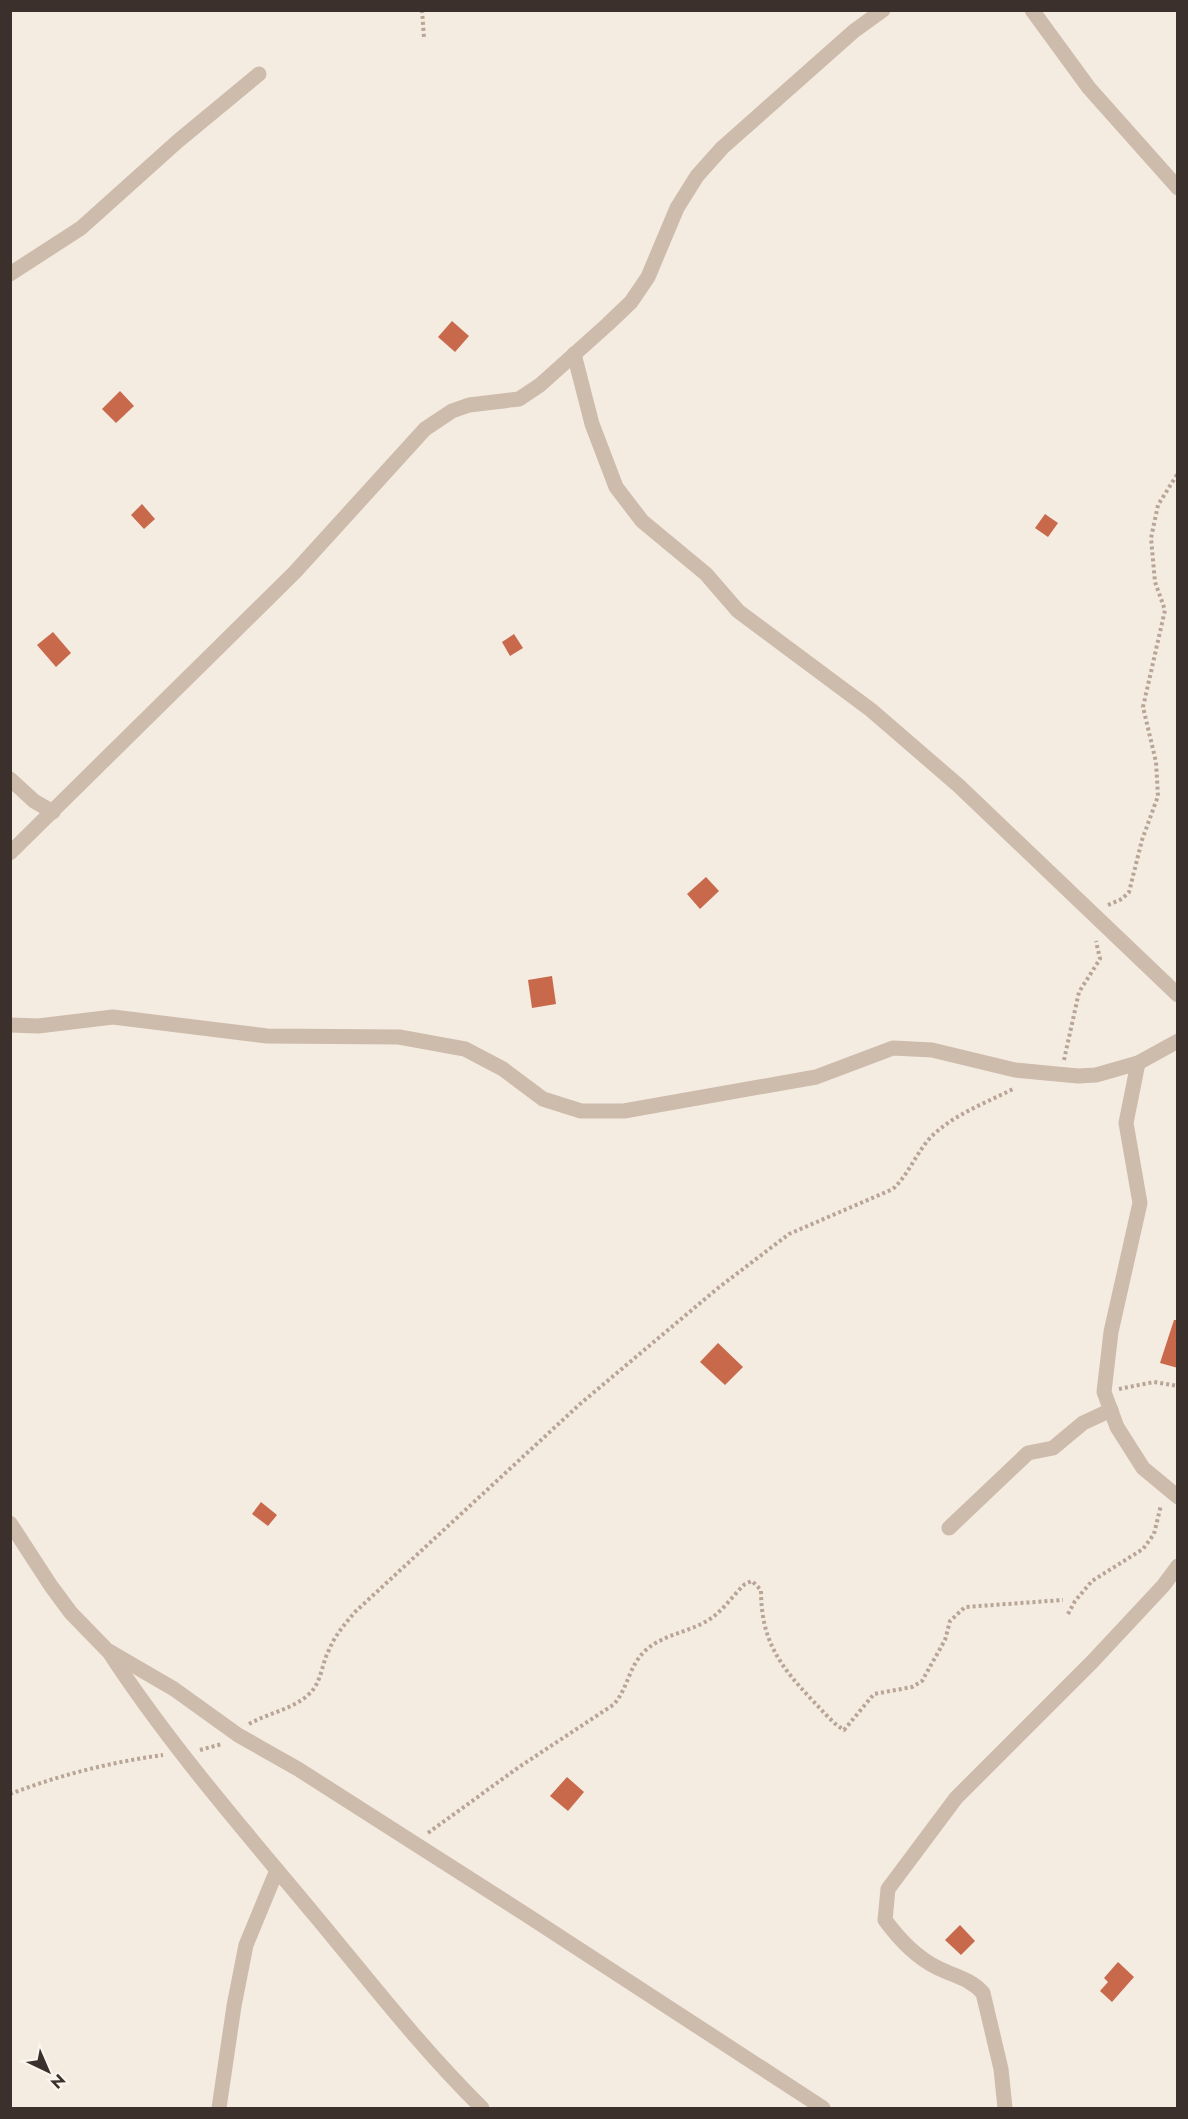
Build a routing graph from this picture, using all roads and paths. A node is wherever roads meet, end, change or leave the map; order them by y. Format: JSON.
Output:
{"nodes":[{"id":1,"x":422,"y":10,"type":"edge"},
{"id":2,"x":1032,"y":10,"type":"edge"},
{"id":3,"x":877,"y":12,"type":"edge"},
{"id":4,"x":424,"y":38,"type":"dead end"},
{"id":5,"x":259,"y":74,"type":"dead end"},
{"id":6,"x":1178,"y":188,"type":"edge"},
{"id":7,"x":10,"y":274,"type":"edge"},
{"id":8,"x":574,"y":354,"type":"junction"},
{"id":9,"x":1178,"y":473,"type":"edge"},
{"id":10,"x":10,"y":779,"type":"edge"},
{"id":11,"x":53,"y":812,"type":"junction"},
{"id":12,"x":10,"y":854,"type":"edge"},
{"id":13,"x":1098,"y":916,"type":"junction"},
{"id":14,"x":1178,"y":995,"type":"edge"},
{"id":15,"x":10,"y":1025,"type":"edge"},
{"id":16,"x":1178,"y":1041,"type":"edge"},
{"id":17,"x":1138,"y":1063,"type":"junction"},
{"id":18,"x":1042,"y":1074,"type":"junction"},
{"id":19,"x":1060,"y":1075,"type":"junction"},
{"id":20,"x":1178,"y":1386,"type":"edge"},
{"id":21,"x":1104,"y":1392,"type":"junction"},
{"id":22,"x":1110,"y":1410,"type":"junction"},
{"id":23,"x":1172,"y":1492,"type":"edge"},
{"id":24,"x":10,"y":1522,"type":"edge"},
{"id":25,"x":949,"y":1528,"type":"dead end"},
{"id":26,"x":1178,"y":1566,"type":"edge"},
{"id":27,"x":1063,"y":1600,"type":"dead end"},
{"id":28,"x":1068,"y":1614,"type":"dead end"},
{"id":29,"x":107,"y":1650,"type":"junction"},
{"id":30,"x":238,"y":1734,"type":"junction"},
{"id":31,"x":183,"y":1752,"type":"junction"},
{"id":32,"x":10,"y":1794,"type":"edge"},
{"id":33,"x":421,"y":1847,"type":"junction"},
{"id":34,"x":277,"y":1870,"type":"junction"},
{"id":35,"x":219,"y":2109,"type":"edge"},
{"id":36,"x":482,"y":2109,"type":"edge"},
{"id":37,"x":823,"y":2109,"type":"edge"},
{"id":38,"x":1005,"y":2109,"type":"edge"}],
"edges":[{"from":1,"to":4,"type":"path"},
{"from":2,"to":6,"type":"street"},
{"from":3,"to":8,"type":"street"},
{"from":5,"to":7,"type":"street"},
{"from":8,"to":11,"type":"street"},
{"from":8,"to":13,"type":"street"},
{"from":9,"to":13,"type":"path"},
{"from":10,"to":11,"type":"street"},
{"from":11,"to":12,"type":"street"},
{"from":13,"to":14,"type":"street"},
{"from":13,"to":19,"type":"path"},
{"from":15,"to":18,"type":"street"},
{"from":16,"to":17,"type":"street"},
{"from":17,"to":19,"type":"street"},
{"from":17,"to":21,"type":"street"},
{"from":18,"to":19,"type":"street"},
{"from":18,"to":30,"type":"path"},
{"from":20,"to":21,"type":"path"},
{"from":21,"to":22,"type":"street"},
{"from":22,"to":23,"type":"street"},
{"from":22,"to":25,"type":"street"},
{"from":23,"to":28,"type":"path"},
{"from":24,"to":29,"type":"street"},
{"from":26,"to":38,"type":"street"},
{"from":27,"to":33,"type":"path"},
{"from":29,"to":30,"type":"street"},
{"from":29,"to":31,"type":"street"},
{"from":30,"to":31,"type":"path"},
{"from":30,"to":33,"type":"street"},
{"from":31,"to":32,"type":"path"},
{"from":31,"to":34,"type":"street"},
{"from":33,"to":37,"type":"street"},
{"from":34,"to":35,"type":"street"},
{"from":34,"to":36,"type":"street"}]}
